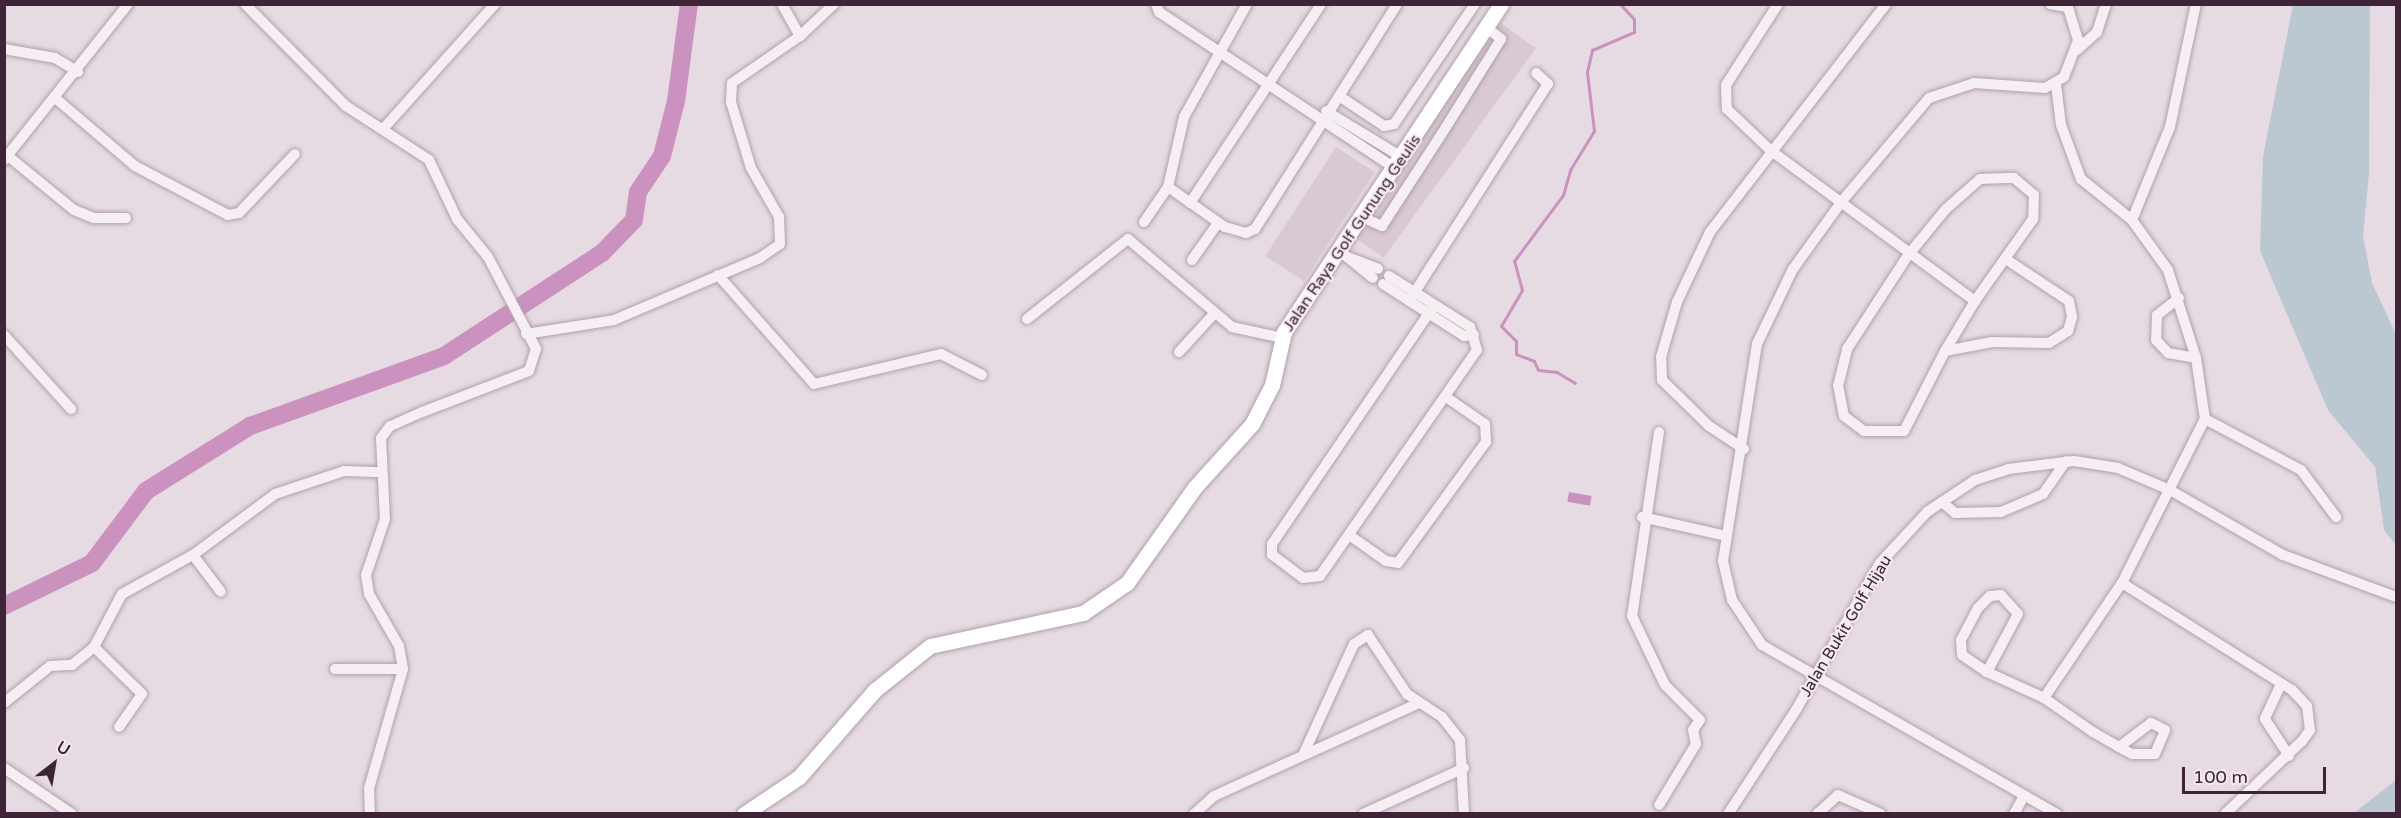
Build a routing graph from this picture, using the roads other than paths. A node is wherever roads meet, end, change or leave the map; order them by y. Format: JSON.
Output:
{"nodes":[{"id":1,"x":128,"y":4,"type":"edge"},
{"id":2,"x":245,"y":4,"type":"edge"},
{"id":3,"x":495,"y":4,"type":"edge"},
{"id":4,"x":782,"y":4,"type":"edge"},
{"id":5,"x":834,"y":4,"type":"edge"},
{"id":6,"x":1156,"y":4,"type":"edge"},
{"id":7,"x":1247,"y":4,"type":"edge"},
{"id":8,"x":1321,"y":4,"type":"edge"},
{"id":9,"x":1397,"y":4,"type":"edge"},
{"id":10,"x":1475,"y":4,"type":"edge"},
{"id":11,"x":1501,"y":4,"type":"edge"},
{"id":12,"x":1778,"y":4,"type":"edge"},
{"id":13,"x":1886,"y":4,"type":"edge"},
{"id":14,"x":2050,"y":4,"type":"edge"},
{"id":15,"x":2106,"y":4,"type":"edge"},
{"id":16,"x":2196,"y":4,"type":"edge"},
{"id":17,"x":2067,"y":6,"type":"edge"},
{"id":18,"x":1486,"y":27,"type":"junction"},
{"id":19,"x":800,"y":36,"type":"junction"},
{"id":20,"x":4,"y":49,"type":"edge"},
{"id":21,"x":2077,"y":50,"type":"junction"},
{"id":22,"x":1223,"y":52,"type":"junction"},
{"id":23,"x":78,"y":72,"type":"junction"},
{"id":24,"x":1536,"y":73,"type":"dead end"},
{"id":25,"x":1269,"y":84,"type":"junction"},
{"id":26,"x":2056,"y":84,"type":"junction"},
{"id":27,"x":1340,"y":96,"type":"junction"},
{"id":28,"x":54,"y":97,"type":"junction"},
{"id":29,"x":1330,"y":111,"type":"junction"},
{"id":30,"x":1316,"y":112,"type":"junction"},
{"id":31,"x":1323,"y":123,"type":"junction"},
{"id":32,"x":1425,"y":124,"type":"junction"},
{"id":33,"x":1446,"y":127,"type":"junction"},
{"id":34,"x":383,"y":129,"type":"junction"},
{"id":35,"x":1437,"y":140,"type":"junction"},
{"id":36,"x":1770,"y":150,"type":"junction"},
{"id":37,"x":295,"y":154,"type":"dead end"},
{"id":38,"x":7,"y":158,"type":"edge"},
{"id":39,"x":1400,"y":163,"type":"junction"},
{"id":40,"x":1168,"y":188,"type":"junction"},
{"id":41,"x":1842,"y":201,"type":"junction"},
{"id":42,"x":1190,"y":203,"type":"junction"},
{"id":43,"x":126,"y":218,"type":"dead end"},
{"id":44,"x":1364,"y":218,"type":"junction"},
{"id":45,"x":2132,"y":220,"type":"junction"},
{"id":46,"x":1144,"y":222,"type":"dead end"},
{"id":47,"x":1218,"y":223,"type":"junction"},
{"id":48,"x":1909,"y":254,"type":"junction"},
{"id":49,"x":1345,"y":255,"type":"junction"},
{"id":50,"x":1192,"y":260,"type":"dead end"},
{"id":51,"x":2007,"y":260,"type":"junction"},
{"id":52,"x":1375,"y":273,"type":"dead end"},
{"id":53,"x":718,"y":276,"type":"junction"},
{"id":54,"x":1386,"y":280,"type":"dead end"},
{"id":55,"x":1412,"y":297,"type":"junction"},
{"id":56,"x":2179,"y":298,"type":"junction"},
{"id":57,"x":1975,"y":301,"type":"junction"},
{"id":58,"x":1432,"y":310,"type":"junction"},
{"id":59,"x":1214,"y":314,"type":"junction"},
{"id":60,"x":1027,"y":319,"type":"dead end"},
{"id":61,"x":526,"y":334,"type":"junction"},
{"id":62,"x":4,"y":335,"type":"edge"},
{"id":63,"x":1282,"y":338,"type":"junction"},
{"id":64,"x":1945,"y":351,"type":"junction"},
{"id":65,"x":1179,"y":352,"type":"dead end"},
{"id":66,"x":2196,"y":358,"type":"junction"},
{"id":67,"x":982,"y":375,"type":"dead end"},
{"id":68,"x":1446,"y":397,"type":"junction"},
{"id":69,"x":71,"y":408,"type":"dead end"},
{"id":70,"x":2205,"y":419,"type":"junction"},
{"id":71,"x":1659,"y":432,"type":"dead end"},
{"id":72,"x":1744,"y":449,"type":"junction"},
{"id":73,"x":2066,"y":461,"type":"junction"},
{"id":74,"x":382,"y":472,"type":"junction"},
{"id":75,"x":2170,"y":490,"type":"junction"},
{"id":76,"x":1942,"y":502,"type":"junction"},
{"id":77,"x":1642,"y":516,"type":"junction"},
{"id":78,"x":2336,"y":517,"type":"dead end"},
{"id":79,"x":1349,"y":535,"type":"junction"},
{"id":80,"x":1726,"y":536,"type":"junction"},
{"id":81,"x":193,"y":555,"type":"junction"},
{"id":82,"x":2122,"y":583,"type":"junction"},
{"id":83,"x":221,"y":592,"type":"dead end"},
{"id":84,"x":2397,"y":597,"type":"edge"},
{"id":85,"x":94,"y":647,"type":"junction"},
{"id":86,"x":335,"y":669,"type":"dead end"},
{"id":87,"x":403,"y":669,"type":"junction"},
{"id":88,"x":1987,"y":672,"type":"junction"},
{"id":89,"x":1815,"y":677,"type":"junction"},
{"id":90,"x":2281,"y":684,"type":"junction"},
{"id":91,"x":2044,"y":698,"type":"junction"},
{"id":92,"x":4,"y":703,"type":"edge"},
{"id":93,"x":1417,"y":704,"type":"junction"},
{"id":94,"x":120,"y":727,"type":"dead end"},
{"id":95,"x":2119,"y":747,"type":"dead end"},
{"id":96,"x":1304,"y":753,"type":"junction"},
{"id":97,"x":2289,"y":756,"type":"junction"},
{"id":98,"x":4,"y":768,"type":"edge"},
{"id":99,"x":1464,"y":768,"type":"junction"},
{"id":100,"x":2024,"y":796,"type":"junction"},
{"id":101,"x":1659,"y":805,"type":"dead end"},
{"id":102,"x":72,"y":813,"type":"edge"},
{"id":103,"x":370,"y":813,"type":"edge"},
{"id":104,"x":744,"y":813,"type":"edge"},
{"id":105,"x":1194,"y":813,"type":"edge"},
{"id":106,"x":1363,"y":813,"type":"edge"},
{"id":107,"x":1464,"y":813,"type":"edge"},
{"id":108,"x":1728,"y":813,"type":"edge"},
{"id":109,"x":1817,"y":813,"type":"edge"},
{"id":110,"x":1881,"y":813,"type":"edge"},
{"id":111,"x":2014,"y":813,"type":"edge"},
{"id":112,"x":2057,"y":813,"type":"edge"},
{"id":113,"x":2224,"y":813,"type":"edge"}],
"edges":[{"from":1,"to":23,"type":"street"},
{"from":2,"to":34,"type":"street"},
{"from":3,"to":34,"type":"street"},
{"from":4,"to":19,"type":"street"},
{"from":5,"to":19,"type":"street"},
{"from":6,"to":22,"type":"street"},
{"from":7,"to":22,"type":"street"},
{"from":8,"to":25,"type":"street"},
{"from":9,"to":27,"type":"street"},
{"from":10,"to":27,"type":"street"},
{"from":11,"to":18,"type":"main road","name":"Jalan Raya Golf Gunung Geulis"},
{"from":12,"to":36,"type":"street"},
{"from":13,"to":36,"type":"street"},
{"from":14,"to":17,"type":"street"},
{"from":15,"to":21,"type":"street"},
{"from":16,"to":45,"type":"street"},
{"from":17,"to":21,"type":"street"},
{"from":18,"to":32,"type":"main road","name":"Jalan Raya Golf Gunung Geulis"},
{"from":18,"to":33,"type":"street"},
{"from":19,"to":53,"type":"street"},
{"from":20,"to":23,"type":"street"},
{"from":21,"to":26,"type":"street"},
{"from":22,"to":25,"type":"street"},
{"from":22,"to":40,"type":"street"},
{"from":23,"to":28,"type":"street"},
{"from":24,"to":55,"type":"street"},
{"from":25,"to":30,"type":"street"},
{"from":25,"to":42,"type":"street"},
{"from":26,"to":41,"type":"street"},
{"from":26,"to":45,"type":"street"},
{"from":27,"to":29,"type":"street"},
{"from":28,"to":37,"type":"street"},
{"from":28,"to":38,"type":"street"},
{"from":29,"to":30,"type":"street"},
{"from":29,"to":31,"type":"street"},
{"from":29,"to":39,"type":"street"},
{"from":30,"to":31,"type":"street"},
{"from":31,"to":39,"type":"street"},
{"from":31,"to":47,"type":"street"},
{"from":32,"to":33,"type":"street"},
{"from":32,"to":35,"type":"street"},
{"from":32,"to":39,"type":"main road","name":"Jalan Raya Golf Gunung Geulis"},
{"from":33,"to":35,"type":"street"},
{"from":34,"to":61,"type":"street"},
{"from":35,"to":44,"type":"street"},
{"from":36,"to":41,"type":"street"},
{"from":36,"to":72,"type":"street"},
{"from":38,"to":43,"type":"street"},
{"from":39,"to":44,"type":"main road","name":"Jalan Raya Golf Gunung Geulis"},
{"from":40,"to":42,"type":"street"},
{"from":40,"to":46,"type":"street"},
{"from":41,"to":48,"type":"street"},
{"from":41,"to":72,"type":"street"},
{"from":42,"to":47,"type":"street"},
{"from":44,"to":49,"type":"main road","name":"Jalan Raya Golf Gunung Geulis"},
{"from":45,"to":56,"type":"street"},
{"from":47,"to":50,"type":"street"},
{"from":48,"to":51,"type":"street"},
{"from":48,"to":57,"type":"street"},
{"from":48,"to":64,"type":"street"},
{"from":49,"to":52,"type":"street"},
{"from":49,"to":63,"type":"main road","name":"Jalan Raya Golf Gunung Geulis"},
{"from":51,"to":57,"type":"street"},
{"from":51,"to":64,"type":"street"},
{"from":53,"to":61,"type":"street"},
{"from":53,"to":67,"type":"street"},
{"from":54,"to":55,"type":"street"},
{"from":55,"to":58,"type":"street"},
{"from":56,"to":66,"type":"street"},
{"from":56,"to":66,"type":"street"},
{"from":57,"to":64,"type":"street"},
{"from":58,"to":68,"type":"street"},
{"from":58,"to":79,"type":"street"},
{"from":59,"to":60,"type":"street"},
{"from":59,"to":63,"type":"street"},
{"from":59,"to":65,"type":"street"},
{"from":61,"to":74,"type":"street"},
{"from":62,"to":69,"type":"street"},
{"from":63,"to":104,"type":"main road","name":"Jalan Raya Golf Gunung Geulis"},
{"from":66,"to":70,"type":"street"},
{"from":68,"to":79,"type":"street"},
{"from":68,"to":79,"type":"street"},
{"from":70,"to":75,"type":"street"},
{"from":70,"to":78,"type":"street"},
{"from":71,"to":77,"type":"street"},
{"from":72,"to":80,"type":"street"},
{"from":73,"to":75,"type":"street","name":"Jalan Bukit Golf Hijau"},
{"from":73,"to":76,"type":"street","name":"Jalan Bukit Golf Hijau"},
{"from":73,"to":76,"type":"street"},
{"from":74,"to":81,"type":"street"},
{"from":74,"to":87,"type":"street"},
{"from":75,"to":82,"type":"street"},
{"from":75,"to":84,"type":"street","name":"Jalan Bukit Golf Hijau"},
{"from":76,"to":89,"type":"street","name":"Jalan Bukit Golf Hijau"},
{"from":77,"to":80,"type":"street"},
{"from":77,"to":101,"type":"street"},
{"from":80,"to":89,"type":"street"},
{"from":81,"to":83,"type":"street"},
{"from":81,"to":85,"type":"street"},
{"from":82,"to":90,"type":"street"},
{"from":82,"to":91,"type":"street"},
{"from":85,"to":92,"type":"street"},
{"from":85,"to":94,"type":"street"},
{"from":86,"to":87,"type":"street"},
{"from":87,"to":103,"type":"street"},
{"from":88,"to":88,"type":"street"},
{"from":88,"to":91,"type":"street"},
{"from":89,"to":100,"type":"street"},
{"from":89,"to":108,"type":"street","name":"Jalan Bukit Golf Hijau"},
{"from":90,"to":97,"type":"street"},
{"from":90,"to":97,"type":"street"},
{"from":91,"to":95,"type":"street"},
{"from":93,"to":96,"type":"street"},
{"from":93,"to":96,"type":"street"},
{"from":93,"to":99,"type":"street"},
{"from":96,"to":105,"type":"street"},
{"from":97,"to":113,"type":"street"},
{"from":98,"to":102,"type":"street"},
{"from":99,"to":106,"type":"street"},
{"from":99,"to":107,"type":"street"},
{"from":100,"to":111,"type":"street"},
{"from":100,"to":112,"type":"street"},
{"from":109,"to":110,"type":"street"}]}
